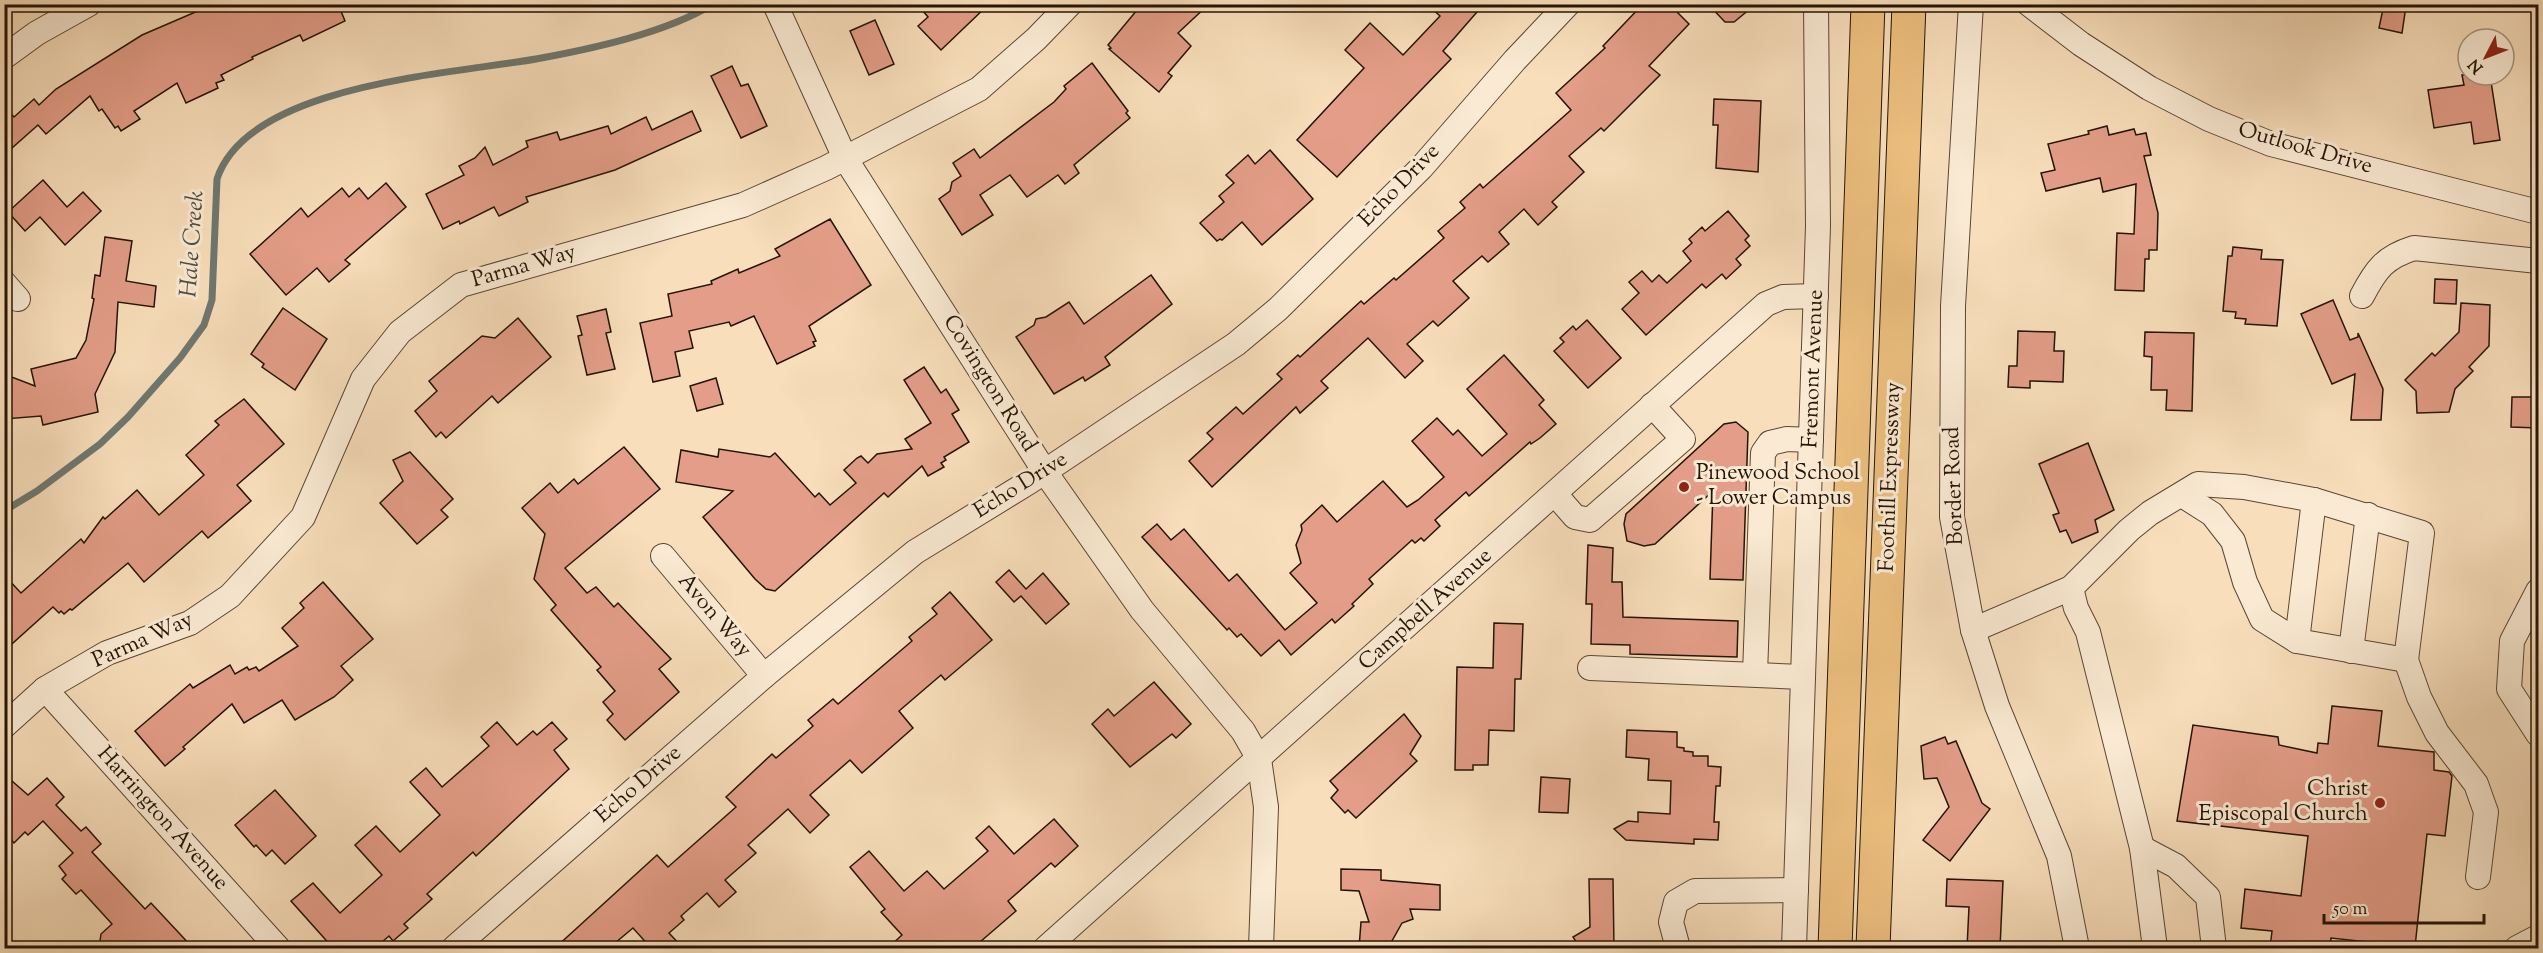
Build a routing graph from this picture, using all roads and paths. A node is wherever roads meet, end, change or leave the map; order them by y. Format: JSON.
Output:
{"nodes":[{"id":1,"x":88,"y":4,"type":"edge"},
{"id":2,"x":776,"y":4,"type":"edge"},
{"id":3,"x":1070,"y":4,"type":"edge"},
{"id":4,"x":1568,"y":4,"type":"edge"},
{"id":5,"x":1816,"y":4,"type":"edge"},
{"id":6,"x":1868,"y":4,"type":"edge"},
{"id":7,"x":1909,"y":4,"type":"edge"},
{"id":8,"x":1971,"y":4,"type":"edge"},
{"id":9,"x":2029,"y":4,"type":"edge"},
{"id":10,"x":4,"y":57,"type":"edge"},
{"id":11,"x":845,"y":158,"type":"junction"},
{"id":12,"x":2538,"y":212,"type":"edge"},
{"id":13,"x":2538,"y":261,"type":"edge"},
{"id":14,"x":1816,"y":296,"type":"junction"},
{"id":15,"x":2362,"y":296,"type":"dead end"},
{"id":16,"x":1653,"y":405,"type":"junction"},
{"id":17,"x":1811,"y":440,"type":"junction"},
{"id":18,"x":1045,"y":472,"type":"junction"},
{"id":19,"x":1555,"y":494,"type":"junction"},
{"id":20,"x":2182,"y":495,"type":"junction"},
{"id":21,"x":2314,"y":500,"type":"junction"},
{"id":22,"x":2368,"y":515,"type":"junction"},
{"id":23,"x":663,"y":556,"type":"dead end"},
{"id":24,"x":2071,"y":588,"type":"junction"},
{"id":25,"x":2538,"y":591,"type":"edge"},
{"id":26,"x":1973,"y":630,"type":"junction"},
{"id":27,"x":2297,"y":641,"type":"junction"},
{"id":28,"x":2351,"y":651,"type":"junction"},
{"id":29,"x":2406,"y":660,"type":"junction"},
{"id":30,"x":1590,"y":668,"type":"dead end"},
{"id":31,"x":1755,"y":674,"type":"junction"},
{"id":32,"x":764,"y":676,"type":"junction"},
{"id":33,"x":1803,"y":677,"type":"junction"},
{"id":34,"x":45,"y":689,"type":"junction"},
{"id":35,"x":4,"y":726,"type":"edge"},
{"id":36,"x":2538,"y":734,"type":"edge"},
{"id":37,"x":1259,"y":759,"type":"junction"},
{"id":38,"x":2142,"y":848,"type":"junction"},
{"id":39,"x":2478,"y":877,"type":"dead end"},
{"id":40,"x":1796,"y":890,"type":"junction"},
{"id":41,"x":2538,"y":937,"type":"edge"},
{"id":42,"x":278,"y":948,"type":"edge"},
{"id":43,"x":454,"y":948,"type":"edge"},
{"id":44,"x":1046,"y":948,"type":"edge"},
{"id":45,"x":1261,"y":948,"type":"edge"},
{"id":46,"x":1678,"y":948,"type":"edge"},
{"id":47,"x":1794,"y":948,"type":"edge"},
{"id":48,"x":1834,"y":948,"type":"edge"},
{"id":49,"x":1873,"y":948,"type":"edge"},
{"id":50,"x":2077,"y":948,"type":"edge"},
{"id":51,"x":2155,"y":948,"type":"edge"},
{"id":52,"x":2214,"y":948,"type":"edge"},
{"id":53,"x":2517,"y":948,"type":"edge"}],
"edges":[{"from":1,"to":10,"type":"street"},
{"from":2,"to":11,"type":"street","name":"Covington Road"},
{"from":3,"to":11,"type":"street","name":"Parma Way"},
{"from":4,"to":18,"type":"street","name":"Echo Drive"},
{"from":5,"to":14,"type":"street","name":"Fremont Avenue"},
{"from":6,"to":48,"type":"highway","name":"Foothill Expressway"},
{"from":7,"to":49,"type":"highway","name":"Foothill Expressway"},
{"from":8,"to":26,"type":"street","name":"Border Road"},
{"from":9,"to":12,"type":"street","name":"Outlook Drive"},
{"from":11,"to":18,"type":"street","name":"Covington Road"},
{"from":11,"to":34,"type":"street","name":"Parma Way"},
{"from":13,"to":15,"type":"street"},
{"from":14,"to":16,"type":"street","name":"Campbell Avenue"},
{"from":14,"to":17,"type":"street","name":"Fremont Avenue"},
{"from":16,"to":19,"type":"street","name":"Campbell Avenue"},
{"from":16,"to":19,"type":"street"},
{"from":17,"to":31,"type":"street"},
{"from":17,"to":33,"type":"street","name":"Fremont Avenue"},
{"from":18,"to":32,"type":"street","name":"Echo Drive"},
{"from":18,"to":37,"type":"street","name":"Covington Road"},
{"from":19,"to":37,"type":"street","name":"Campbell Avenue"},
{"from":20,"to":21,"type":"street"},
{"from":20,"to":24,"type":"street"},
{"from":20,"to":27,"type":"street"},
{"from":21,"to":22,"type":"street"},
{"from":21,"to":27,"type":"street"},
{"from":22,"to":28,"type":"street"},
{"from":22,"to":29,"type":"street"},
{"from":23,"to":32,"type":"street","name":"Avon Way"},
{"from":24,"to":26,"type":"street"},
{"from":24,"to":38,"type":"street"},
{"from":25,"to":36,"type":"street"},
{"from":26,"to":50,"type":"street","name":"Border Road"},
{"from":27,"to":28,"type":"street"},
{"from":28,"to":29,"type":"street"},
{"from":29,"to":39,"type":"street"},
{"from":30,"to":31,"type":"street"},
{"from":31,"to":33,"type":"street"},
{"from":32,"to":43,"type":"street","name":"Echo Drive"},
{"from":33,"to":40,"type":"street","name":"Fremont Avenue"},
{"from":34,"to":35,"type":"street","name":"Parma Way"},
{"from":34,"to":42,"type":"street","name":"Harrington Avenue"},
{"from":37,"to":44,"type":"street","name":"Campbell Avenue"},
{"from":37,"to":45,"type":"street","name":"Covington Road"},
{"from":38,"to":51,"type":"street"},
{"from":38,"to":52,"type":"street"},
{"from":40,"to":46,"type":"street"},
{"from":40,"to":47,"type":"street","name":"Fremont Avenue"},
{"from":41,"to":53,"type":"street"}]}
